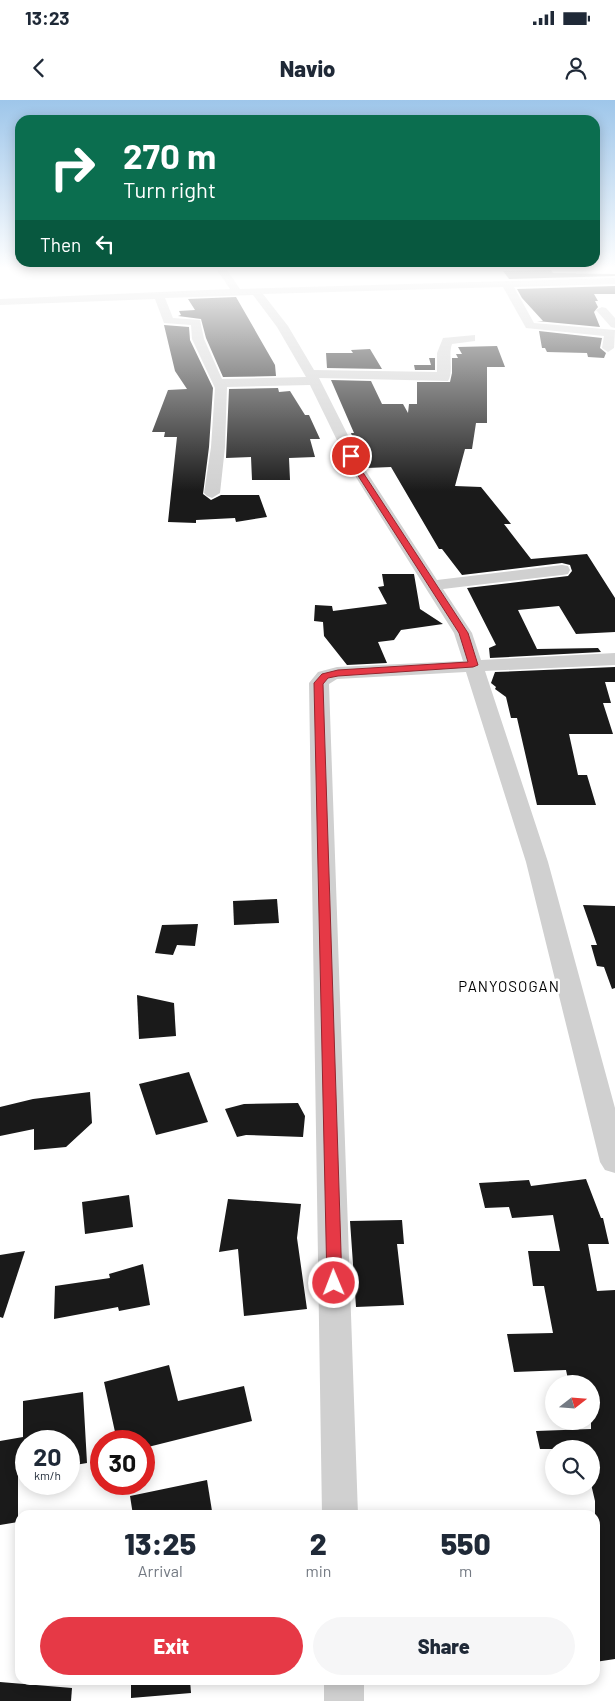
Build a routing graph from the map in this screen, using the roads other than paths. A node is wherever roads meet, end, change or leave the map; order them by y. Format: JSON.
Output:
{"nodes":[{"id":1,"x":199,"y":342,"type":"edge"},
{"id":2,"x":291,"y":342,"type":"edge"},
{"id":3,"x":447,"y":342,"type":"edge"},
{"id":4,"x":312,"y":378,"type":"junction"},
{"id":5,"x":217,"y":383,"type":"junction"},
{"id":6,"x":212,"y":493,"type":"dead end"},
{"id":7,"x":562,"y":570,"type":"dead end"},
{"id":8,"x":434,"y":585,"type":"junction"},
{"id":9,"x":615,"y":659,"type":"edge"},
{"id":10,"x":473,"y":665,"type":"junction"},
{"id":11,"x":615,"y":1162,"type":"edge"},
{"id":12,"x":340,"y":1510,"type":"edge"},
{"id":13,"x":344,"y":1685,"type":"edge"},
{"id":14,"x":344,"y":1701,"type":"edge"}],
"edges":[{"from":1,"to":5,"type":"street"},
{"from":2,"to":4,"type":"street"},
{"from":3,"to":4,"type":"street"},
{"from":4,"to":5,"type":"street"},
{"from":4,"to":8,"type":"street"},
{"from":5,"to":6,"type":"street"},
{"from":7,"to":8,"type":"street"},
{"from":8,"to":10,"type":"street"},
{"from":9,"to":10,"type":"street"},
{"from":10,"to":11,"type":"street"},
{"from":10,"to":12,"type":"street"},
{"from":13,"to":14,"type":"street"}]}
